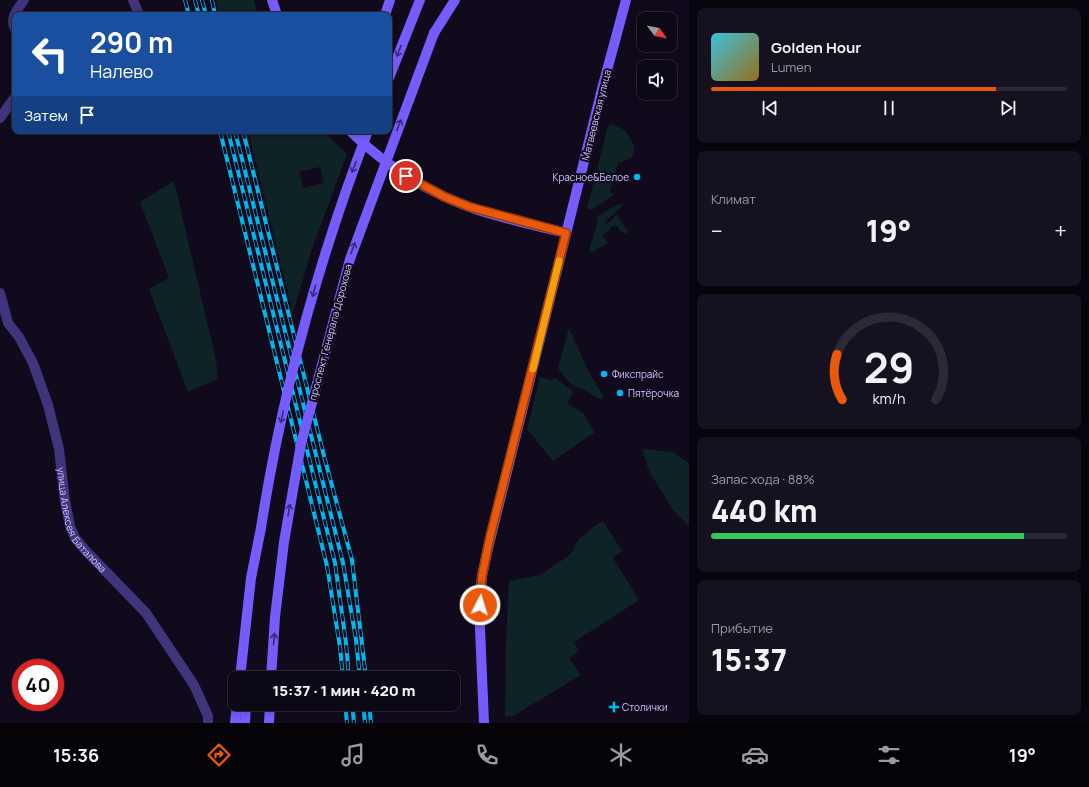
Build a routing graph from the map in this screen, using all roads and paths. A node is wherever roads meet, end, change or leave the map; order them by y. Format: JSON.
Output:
{"nodes":[{"id":1,"x":24,"y":0,"type":"edge"},
{"id":2,"x":133,"y":0,"type":"edge"},
{"id":3,"x":272,"y":0,"type":"edge"},
{"id":4,"x":390,"y":0,"type":"edge"},
{"id":5,"x":415,"y":0,"type":"edge"},
{"id":6,"x":420,"y":0,"type":"edge"},
{"id":7,"x":446,"y":0,"type":"edge"},
{"id":8,"x":455,"y":0,"type":"edge"},
{"id":9,"x":626,"y":0,"type":"edge"},
{"id":10,"x":15,"y":12,"type":"edge"},
{"id":11,"x":138,"y":12,"type":"edge"},
{"id":12,"x":276,"y":12,"type":"edge"},
{"id":13,"x":386,"y":12,"type":"edge"},
{"id":14,"x":410,"y":24,"type":"junction"},
{"id":15,"x":434,"y":33,"type":"junction"},
{"id":16,"x":392,"y":70,"type":"edge"},
{"id":17,"x":12,"y":101,"type":"edge"},
{"id":18,"x":0,"y":118,"type":"edge"},
{"id":19,"x":353,"y":134,"type":"edge"},
{"id":20,"x":367,"y":134,"type":"edge"},
{"id":21,"x":566,"y":233,"type":"junction"},
{"id":22,"x":0,"y":293,"type":"edge"},
{"id":23,"x":261,"y":528,"type":"junction"},
{"id":24,"x":241,"y":671,"type":"edge"},
{"id":25,"x":248,"y":671,"type":"edge"},
{"id":26,"x":271,"y":671,"type":"edge"},
{"id":27,"x":236,"y":711,"type":"edge"},
{"id":28,"x":246,"y":711,"type":"edge"},
{"id":29,"x":270,"y":711,"type":"edge"},
{"id":30,"x":208,"y":723,"type":"edge"},
{"id":31,"x":235,"y":723,"type":"edge"},
{"id":32,"x":245,"y":723,"type":"edge"},
{"id":33,"x":269,"y":723,"type":"edge"},
{"id":34,"x":484,"y":723,"type":"edge"}],
"edges":[{"from":1,"to":10,"type":"street"},
{"from":2,"to":11,"type":"street"},
{"from":3,"to":12,"type":"main road"},
{"from":4,"to":13,"type":"main road"},
{"from":5,"to":14,"type":"main road"},
{"from":6,"to":14,"type":"main road"},
{"from":7,"to":15,"type":"main road","name":"проспект Генерала Дорохова"},
{"from":8,"to":15,"type":"main road"},
{"from":9,"to":21,"type":"main road","name":"Матвеевская улица"},
{"from":14,"to":16,"type":"main road","one_way":true},
{"from":26,"to":15,"type":"main road","name":"проспект Генерала Дорохова","one_way":true,"bridge":true},
{"from":17,"to":18,"type":"street"},
{"from":19,"to":21,"type":"main road"},
{"from":20,"to":23,"type":"main road","one_way":true,"bridge":true},
{"from":21,"to":34,"type":"main road","name":"Матвеевская улица"},
{"from":22,"to":30,"type":"street","name":"улица Алексея Баталова"},
{"from":23,"to":24,"type":"main road"},
{"from":23,"to":25,"type":"main road"},
{"from":27,"to":31,"type":"main road"},
{"from":28,"to":32,"type":"main road"},
{"from":29,"to":33,"type":"main road"}]}
